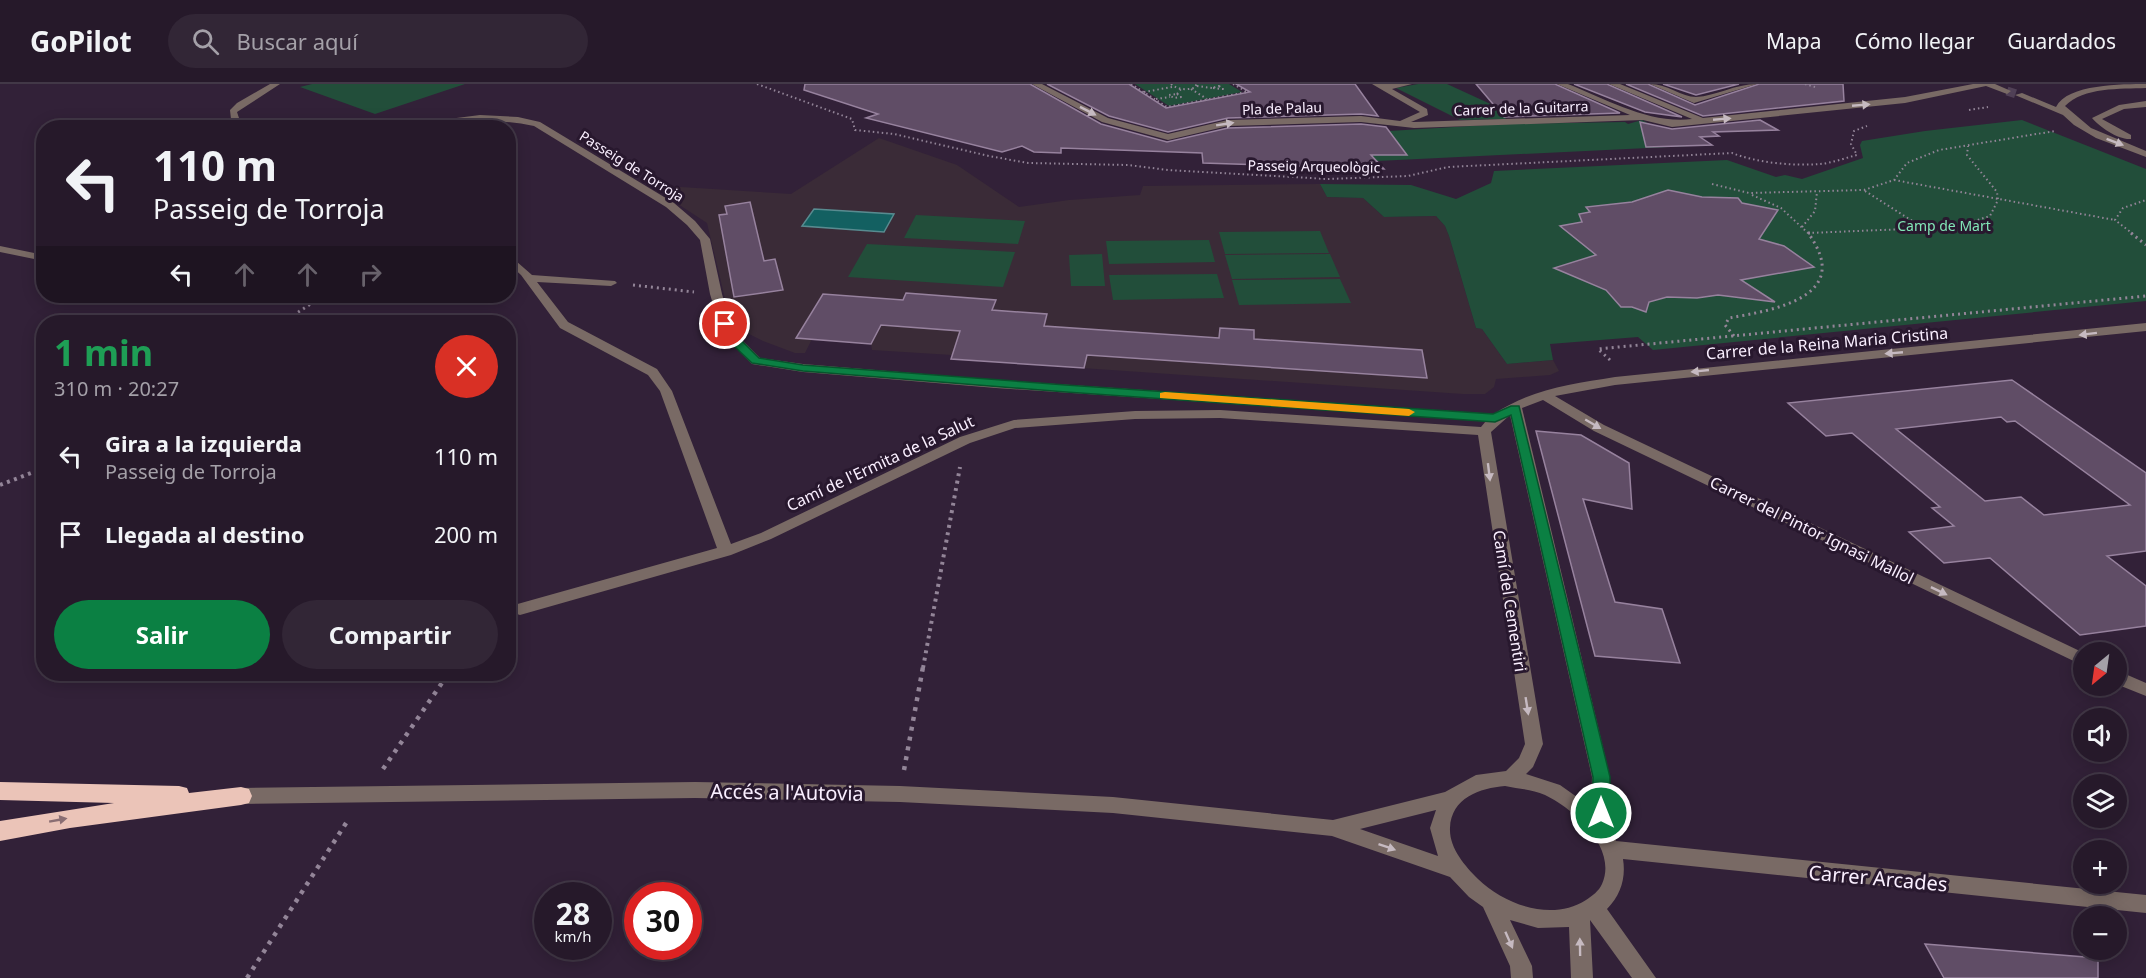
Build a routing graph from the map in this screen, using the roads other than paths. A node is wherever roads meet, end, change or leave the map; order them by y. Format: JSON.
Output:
{"nodes":[{"id":1,"x":276,"y":84,"type":"edge"},
{"id":2,"x":1036,"y":84,"type":"edge"},
{"id":3,"x":1408,"y":84,"type":"edge"},
{"id":4,"x":1562,"y":84,"type":"edge"},
{"id":5,"x":1613,"y":84,"type":"edge"},
{"id":6,"x":1654,"y":84,"type":"edge"},
{"id":7,"x":1753,"y":84,"type":"edge"},
{"id":8,"x":1986,"y":84,"type":"edge"},
{"id":9,"x":1380,"y":86,"type":"edge"},
{"id":10,"x":2146,"y":86,"type":"edge"},
{"id":11,"x":2007,"y":91,"type":"tunnel mouth"},
{"id":12,"x":2019,"y":95,"type":"tunnel mouth"},
{"id":13,"x":2146,"y":104,"type":"edge"},
{"id":14,"x":2064,"y":113,"type":"junction"},
{"id":15,"x":1643,"y":117,"type":"junction"},
{"id":16,"x":236,"y":120,"type":"edge"},
{"id":17,"x":461,"y":120,"type":"edge"},
{"id":18,"x":1702,"y":120,"type":"junction"},
{"id":19,"x":1399,"y":123,"type":"junction"},
{"id":20,"x":2146,"y":144,"type":"edge"},
{"id":21,"x":2146,"y":154,"type":"edge"},
{"id":22,"x":0,"y":249,"type":"edge"},
{"id":23,"x":36,"y":257,"type":"edge"},
{"id":24,"x":516,"y":263,"type":"edge"},
{"id":25,"x":529,"y":278,"type":"junction"},
{"id":26,"x":611,"y":283,"type":"road end"},
{"id":27,"x":2146,"y":327,"type":"edge"},
{"id":28,"x":1543,"y":394,"type":"junction"},
{"id":29,"x":1515,"y":408,"type":"junction"},
{"id":30,"x":1495,"y":418,"type":"junction"},
{"id":31,"x":1484,"y":431,"type":"junction"},
{"id":32,"x":726,"y":551,"type":"junction"},
{"id":33,"x":520,"y":609,"type":"dead end"},
{"id":34,"x":2073,"y":655,"type":"edge"},
{"id":35,"x":2127,"y":681,"type":"edge"},
{"id":36,"x":2146,"y":690,"type":"edge"},
{"id":37,"x":1509,"y":780,"type":"junction"},
{"id":38,"x":0,"y":791,"type":"edge"},
{"id":39,"x":241,"y":796,"type":"junction"},
{"id":40,"x":1452,"y":798,"type":"junction"},
{"id":41,"x":1332,"y":828,"type":"junction"},
{"id":42,"x":1601,"y":830,"type":"junction"},
{"id":43,"x":0,"y":831,"type":"edge"},
{"id":44,"x":1611,"y":849,"type":"junction"},
{"id":45,"x":1455,"y":870,"type":"junction"},
{"id":46,"x":1492,"y":903,"type":"junction"},
{"id":47,"x":2146,"y":904,"type":"edge"},
{"id":48,"x":1587,"y":912,"type":"junction"},
{"id":49,"x":1522,"y":978,"type":"edge"},
{"id":50,"x":1582,"y":978,"type":"edge"},
{"id":51,"x":1645,"y":978,"type":"edge"}],
"edges":[{"from":1,"to":16,"type":"street"},
{"from":2,"to":19,"type":"street","name":"Pla de Palau","one_way":true},
{"from":3,"to":9,"type":"street"},
{"from":4,"to":15,"type":"street"},
{"from":5,"to":18,"type":"street"},
{"from":6,"to":7,"type":"street"},
{"from":8,"to":11,"type":"street"},
{"from":18,"to":8,"type":"street","one_way":true},
{"from":9,"to":19,"type":"street"},
{"from":10,"to":14,"type":"street"},
{"from":12,"to":14,"type":"street"},
{"from":13,"to":20,"type":"street"},
{"from":14,"to":21,"type":"street","one_way":true},
{"from":15,"to":18,"type":"street"},
{"from":15,"to":19,"type":"street","name":"Carrer de la Guitarra"},
{"from":17,"to":30,"type":"street","name":"Passeig de Torroja"},
{"from":22,"to":23,"type":"street"},
{"from":24,"to":25,"type":"street"},
{"from":25,"to":26,"type":"street"},
{"from":25,"to":32,"type":"street"},
{"from":27,"to":28,"type":"street","name":"Carrer de la Reina Maria Cristina","one_way":true},
{"from":28,"to":29,"type":"street","name":"Carrer de la Reina Maria Cristina"},
{"from":28,"to":34,"type":"street","name":"Carrer del Pintor Ignasi Mallol","one_way":true},
{"from":29,"to":30,"type":"street","name":"Carrer de la Reina Maria Cristina"},
{"from":29,"to":42,"type":"street"},
{"from":30,"to":31,"type":"street"},
{"from":31,"to":32,"type":"street","name":"Camí de l'Ermita de la Salut"},
{"from":31,"to":37,"type":"street","name":"Camí del Cementiri","one_way":true},
{"from":32,"to":33,"type":"street","name":"Camí de l'Ermita de la Salut"},
{"from":35,"to":36,"type":"street"},
{"from":37,"to":40,"type":"street"},
{"from":37,"to":42,"type":"street"},
{"from":38,"to":39,"type":"highway"},
{"from":39,"to":41,"type":"street","name":"Accés a l'Autovia"},
{"from":43,"to":39,"type":"highway","one_way":true},
{"from":40,"to":41,"type":"street"},
{"from":40,"to":45,"type":"street"},
{"from":41,"to":45,"type":"street","one_way":true},
{"from":42,"to":44,"type":"street"},
{"from":44,"to":47,"type":"street","name":"Carrer Arcades"},
{"from":44,"to":48,"type":"street"},
{"from":45,"to":46,"type":"street"},
{"from":46,"to":48,"type":"street"},
{"from":46,"to":49,"type":"street","one_way":true},
{"from":50,"to":48,"type":"street","one_way":true},
{"from":48,"to":51,"type":"street"}]}
